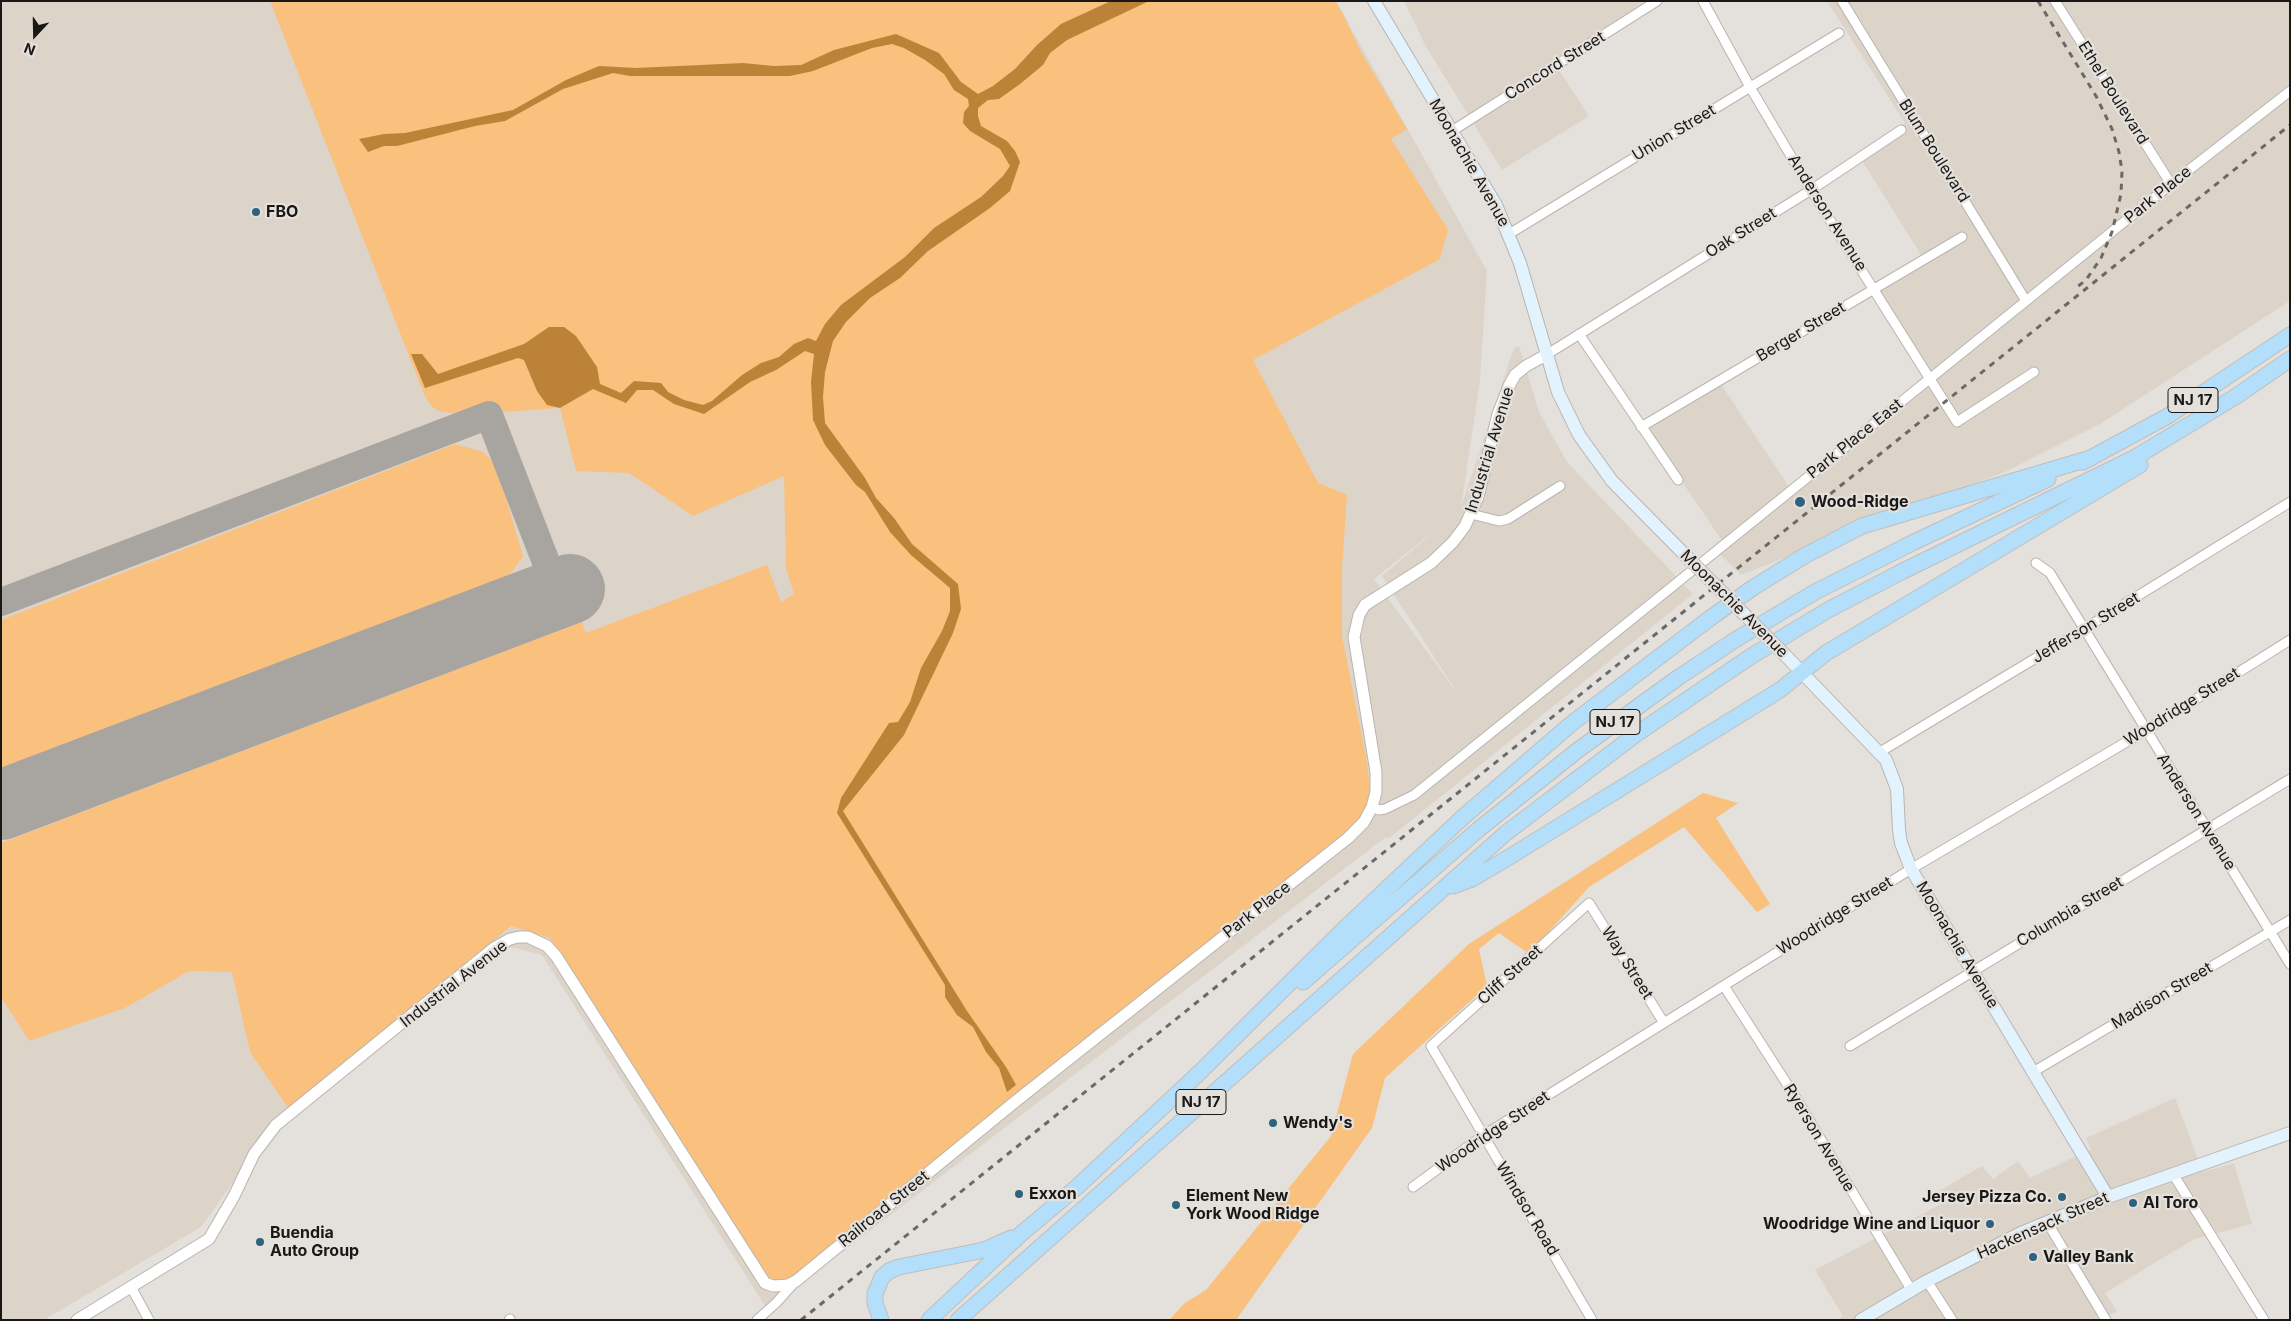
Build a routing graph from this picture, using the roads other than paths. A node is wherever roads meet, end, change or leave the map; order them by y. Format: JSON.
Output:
{"nodes":[{"id":1,"x":1657,"y":1,"type":"edge"},
{"id":2,"x":1703,"y":1,"type":"edge"},
{"id":3,"x":1842,"y":1,"type":"edge"},
{"id":4,"x":2055,"y":1,"type":"edge"},
{"id":5,"x":1376,"y":2,"type":"edge"},
{"id":6,"x":1839,"y":33,"type":"dead end"},
{"id":7,"x":1750,"y":87,"type":"junction"},
{"id":8,"x":2290,"y":91,"type":"edge"},
{"id":9,"x":1900,"y":130,"type":"dead end"},
{"id":10,"x":1452,"y":131,"type":"junction"},
{"id":11,"x":2171,"y":184,"type":"junction"},
{"id":12,"x":1811,"y":190,"type":"junction"},
{"id":13,"x":1509,"y":234,"type":"junction"},
{"id":14,"x":1962,"y":237,"type":"dead end"},
{"id":15,"x":1875,"y":288,"type":"junction"},
{"id":16,"x":2026,"y":301,"type":"junction"},
{"id":17,"x":1579,"y":334,"type":"junction"},
{"id":18,"x":2290,"y":335,"type":"edge"},
{"id":19,"x":1546,"y":355,"type":"junction"},
{"id":20,"x":2290,"y":359,"type":"edge"},
{"id":21,"x":2034,"y":372,"type":"dead end"},
{"id":22,"x":1930,"y":378,"type":"junction"},
{"id":23,"x":2235,"y":397,"type":"junction"},
{"id":24,"x":1641,"y":427,"type":"junction"},
{"id":25,"x":2091,"y":458,"type":"junction"},
{"id":26,"x":1678,"y":480,"type":"dead end"},
{"id":27,"x":1560,"y":486,"type":"dead end"},
{"id":28,"x":2290,"y":502,"type":"edge"},
{"id":29,"x":1471,"y":514,"type":"junction"},
{"id":30,"x":2036,"y":563,"type":"dead end"},
{"id":31,"x":1732,"y":602,"type":"junction"},
{"id":32,"x":2084,"y":629,"type":"junction"},
{"id":33,"x":2290,"y":640,"type":"edge"},
{"id":34,"x":1802,"y":673,"type":"junction"},
{"id":35,"x":2145,"y":730,"type":"junction"},
{"id":36,"x":1880,"y":752,"type":"junction"},
{"id":37,"x":2290,"y":779,"type":"edge"},
{"id":38,"x":1372,"y":807,"type":"junction"},
{"id":39,"x":2208,"y":830,"type":"junction"},
{"id":40,"x":1911,"y":869,"type":"junction"},
{"id":41,"x":1447,"y":888,"type":"junction"},
{"id":42,"x":1589,"y":903,"type":"joint"},
{"id":43,"x":2290,"y":920,"type":"edge"},
{"id":44,"x":2271,"y":932,"type":"junction"},
{"id":45,"x":2290,"y":964,"type":"edge"},
{"id":46,"x":1972,"y":971,"type":"junction"},
{"id":47,"x":1724,"y":986,"type":"junction"},
{"id":48,"x":1664,"y":1023,"type":"junction"},
{"id":49,"x":1431,"y":1046,"type":"joint"},
{"id":50,"x":1850,"y":1046,"type":"dead end"},
{"id":51,"x":2034,"y":1072,"type":"junction"},
{"id":52,"x":1198,"y":1074,"type":"junction"},
{"id":53,"x":1016,"y":1102,"type":"joint"},
{"id":54,"x":2290,"y":1133,"type":"edge"},
{"id":55,"x":1484,"y":1135,"type":"junction"},
{"id":56,"x":2173,"y":1174,"type":"junction"},
{"id":57,"x":1413,"y":1187,"type":"dead end"},
{"id":58,"x":2108,"y":1197,"type":"junction"},
{"id":59,"x":2047,"y":1222,"type":"junction"},
{"id":60,"x":1022,"y":1233,"type":"junction"},
{"id":61,"x":796,"y":1281,"type":"junction"},
{"id":62,"x":1928,"y":1281,"type":"junction"},
{"id":63,"x":131,"y":1287,"type":"junction"},
{"id":64,"x":1912,"y":1291,"type":"junction"},
{"id":65,"x":77,"y":1320,"type":"edge"},
{"id":66,"x":149,"y":1320,"type":"edge"},
{"id":67,"x":757,"y":1320,"type":"edge"},
{"id":68,"x":881,"y":1320,"type":"edge"},
{"id":69,"x":929,"y":1320,"type":"edge"},
{"id":70,"x":958,"y":1320,"type":"edge"},
{"id":71,"x":1592,"y":1320,"type":"edge"},
{"id":72,"x":1861,"y":1320,"type":"edge"},
{"id":73,"x":1952,"y":1320,"type":"edge"},
{"id":74,"x":2106,"y":1320,"type":"edge"},
{"id":75,"x":2264,"y":1320,"type":"edge"}],
"edges":[{"from":1,"to":10,"type":"street","name":"Concord Street"},
{"from":2,"to":7,"type":"street","name":"Anderson Avenue"},
{"from":3,"to":16,"type":"street","name":"Blum Boulevard"},
{"from":4,"to":11,"type":"street","name":"Ethel Boulevard"},
{"from":5,"to":10,"type":"main road","name":"Moonachie Avenue"},
{"from":6,"to":7,"type":"street","name":"Union Street"},
{"from":7,"to":12,"type":"street","name":"Anderson Avenue"},
{"from":7,"to":13,"type":"street","name":"Union Street"},
{"from":8,"to":11,"type":"street","name":"Park Place"},
{"from":9,"to":12,"type":"street","name":"Oak Street"},
{"from":10,"to":13,"type":"main road","name":"Moonachie Avenue"},
{"from":11,"to":16,"type":"street","name":"Park Place"},
{"from":12,"to":15,"type":"street","name":"Anderson Avenue"},
{"from":12,"to":17,"type":"street","name":"Oak Street"},
{"from":13,"to":19,"type":"main road","name":"Moonachie Avenue"},
{"from":14,"to":15,"type":"street","name":"Berger Street"},
{"from":15,"to":22,"type":"street","name":"Anderson Avenue"},
{"from":15,"to":24,"type":"street","name":"Berger Street"},
{"from":16,"to":22,"type":"street","name":"Park Place East"},
{"from":17,"to":19,"type":"street","name":"Oak Street"},
{"from":17,"to":24,"type":"street"},
{"from":18,"to":25,"type":"highway","number":"NJ 17"},
{"from":19,"to":29,"type":"street","name":"Industrial Avenue"},
{"from":19,"to":31,"type":"main road","name":"Moonachie Avenue","bridge":true},
{"from":20,"to":23,"type":"highway","number":"NJ 17"},
{"from":21,"to":22,"type":"street","name":"Anderson Avenue"},
{"from":22,"to":38,"type":"street","name":"Park Place East"},
{"from":23,"to":34,"type":"highway"},
{"from":23,"to":41,"type":"highway","number":"NJ 17"},
{"from":24,"to":26,"type":"street"},
{"from":25,"to":31,"type":"highway"},
{"from":25,"to":52,"type":"highway","number":"NJ 17"},
{"from":27,"to":29,"type":"street"},
{"from":28,"to":32,"type":"street","name":"Jefferson Street"},
{"from":29,"to":38,"type":"street","name":"Industrial Avenue"},
{"from":30,"to":32,"type":"street","name":"Anderson Avenue"},
{"from":31,"to":34,"type":"main road","name":"Moonachie Avenue","bridge":true},
{"from":31,"to":52,"type":"highway"},
{"from":32,"to":35,"type":"street","name":"Anderson Avenue"},
{"from":32,"to":36,"type":"street","name":"Jefferson Street"},
{"from":33,"to":35,"type":"street","name":"Woodridge Street"},
{"from":34,"to":36,"type":"main road","name":"Moonachie Avenue"},
{"from":34,"to":41,"type":"highway"},
{"from":35,"to":39,"type":"street","name":"Anderson Avenue"},
{"from":35,"to":40,"type":"street","name":"Woodridge Street"},
{"from":36,"to":40,"type":"main road","name":"Moonachie Avenue"},
{"from":37,"to":39,"type":"street","name":"Columbia Street"},
{"from":38,"to":53,"type":"street","name":"Park Place"},
{"from":39,"to":44,"type":"street","name":"Anderson Avenue"},
{"from":39,"to":46,"type":"street","name":"Columbia Street"},
{"from":40,"to":46,"type":"main road","name":"Moonachie Avenue"},
{"from":40,"to":47,"type":"street","name":"Woodridge Street"},
{"from":41,"to":70,"type":"highway","number":"NJ 17"},
{"from":42,"to":48,"type":"street","name":"Way Street"},
{"from":42,"to":49,"type":"street","name":"Cliff Street"},
{"from":43,"to":44,"type":"street","name":"Madison Street"},
{"from":44,"to":45,"type":"street","name":"Anderson Avenue"},
{"from":44,"to":51,"type":"street","name":"Madison Street"},
{"from":46,"to":50,"type":"street","name":"Columbia Street"},
{"from":46,"to":51,"type":"main road","name":"Moonachie Avenue"},
{"from":47,"to":48,"type":"street","name":"Woodridge Street"},
{"from":47,"to":64,"type":"street","name":"Ryerson Avenue"},
{"from":48,"to":55,"type":"street","name":"Woodridge Street"},
{"from":49,"to":55,"type":"street","name":"Windsor Road"},
{"from":51,"to":58,"type":"main road","name":"Moonachie Avenue"},
{"from":52,"to":60,"type":"highway","number":"NJ 17"},
{"from":53,"to":61,"type":"street","name":"Railroad Street"},
{"from":54,"to":56,"type":"main road","name":"Hackensack Street"},
{"from":55,"to":57,"type":"street","name":"Woodridge Street"},
{"from":55,"to":71,"type":"street","name":"Windsor Road"},
{"from":56,"to":58,"type":"main road","name":"Hackensack Street"},
{"from":56,"to":75,"type":"street"},
{"from":58,"to":59,"type":"main road","name":"Hackensack Street"},
{"from":59,"to":62,"type":"main road","name":"Hackensack Street"},
{"from":59,"to":74,"type":"street"},
{"from":60,"to":68,"type":"highway"},
{"from":60,"to":69,"type":"highway","number":"NJ 17"},
{"from":61,"to":63,"type":"street","name":"Industrial Avenue"},
{"from":61,"to":67,"type":"street","name":"Railroad Street"},
{"from":62,"to":64,"type":"main road","name":"Hackensack Street"},
{"from":62,"to":73,"type":"street"},
{"from":63,"to":65,"type":"street","name":"Industrial Avenue"},
{"from":63,"to":66,"type":"street"},
{"from":64,"to":72,"type":"main road","name":"Hackensack Street"}]}
